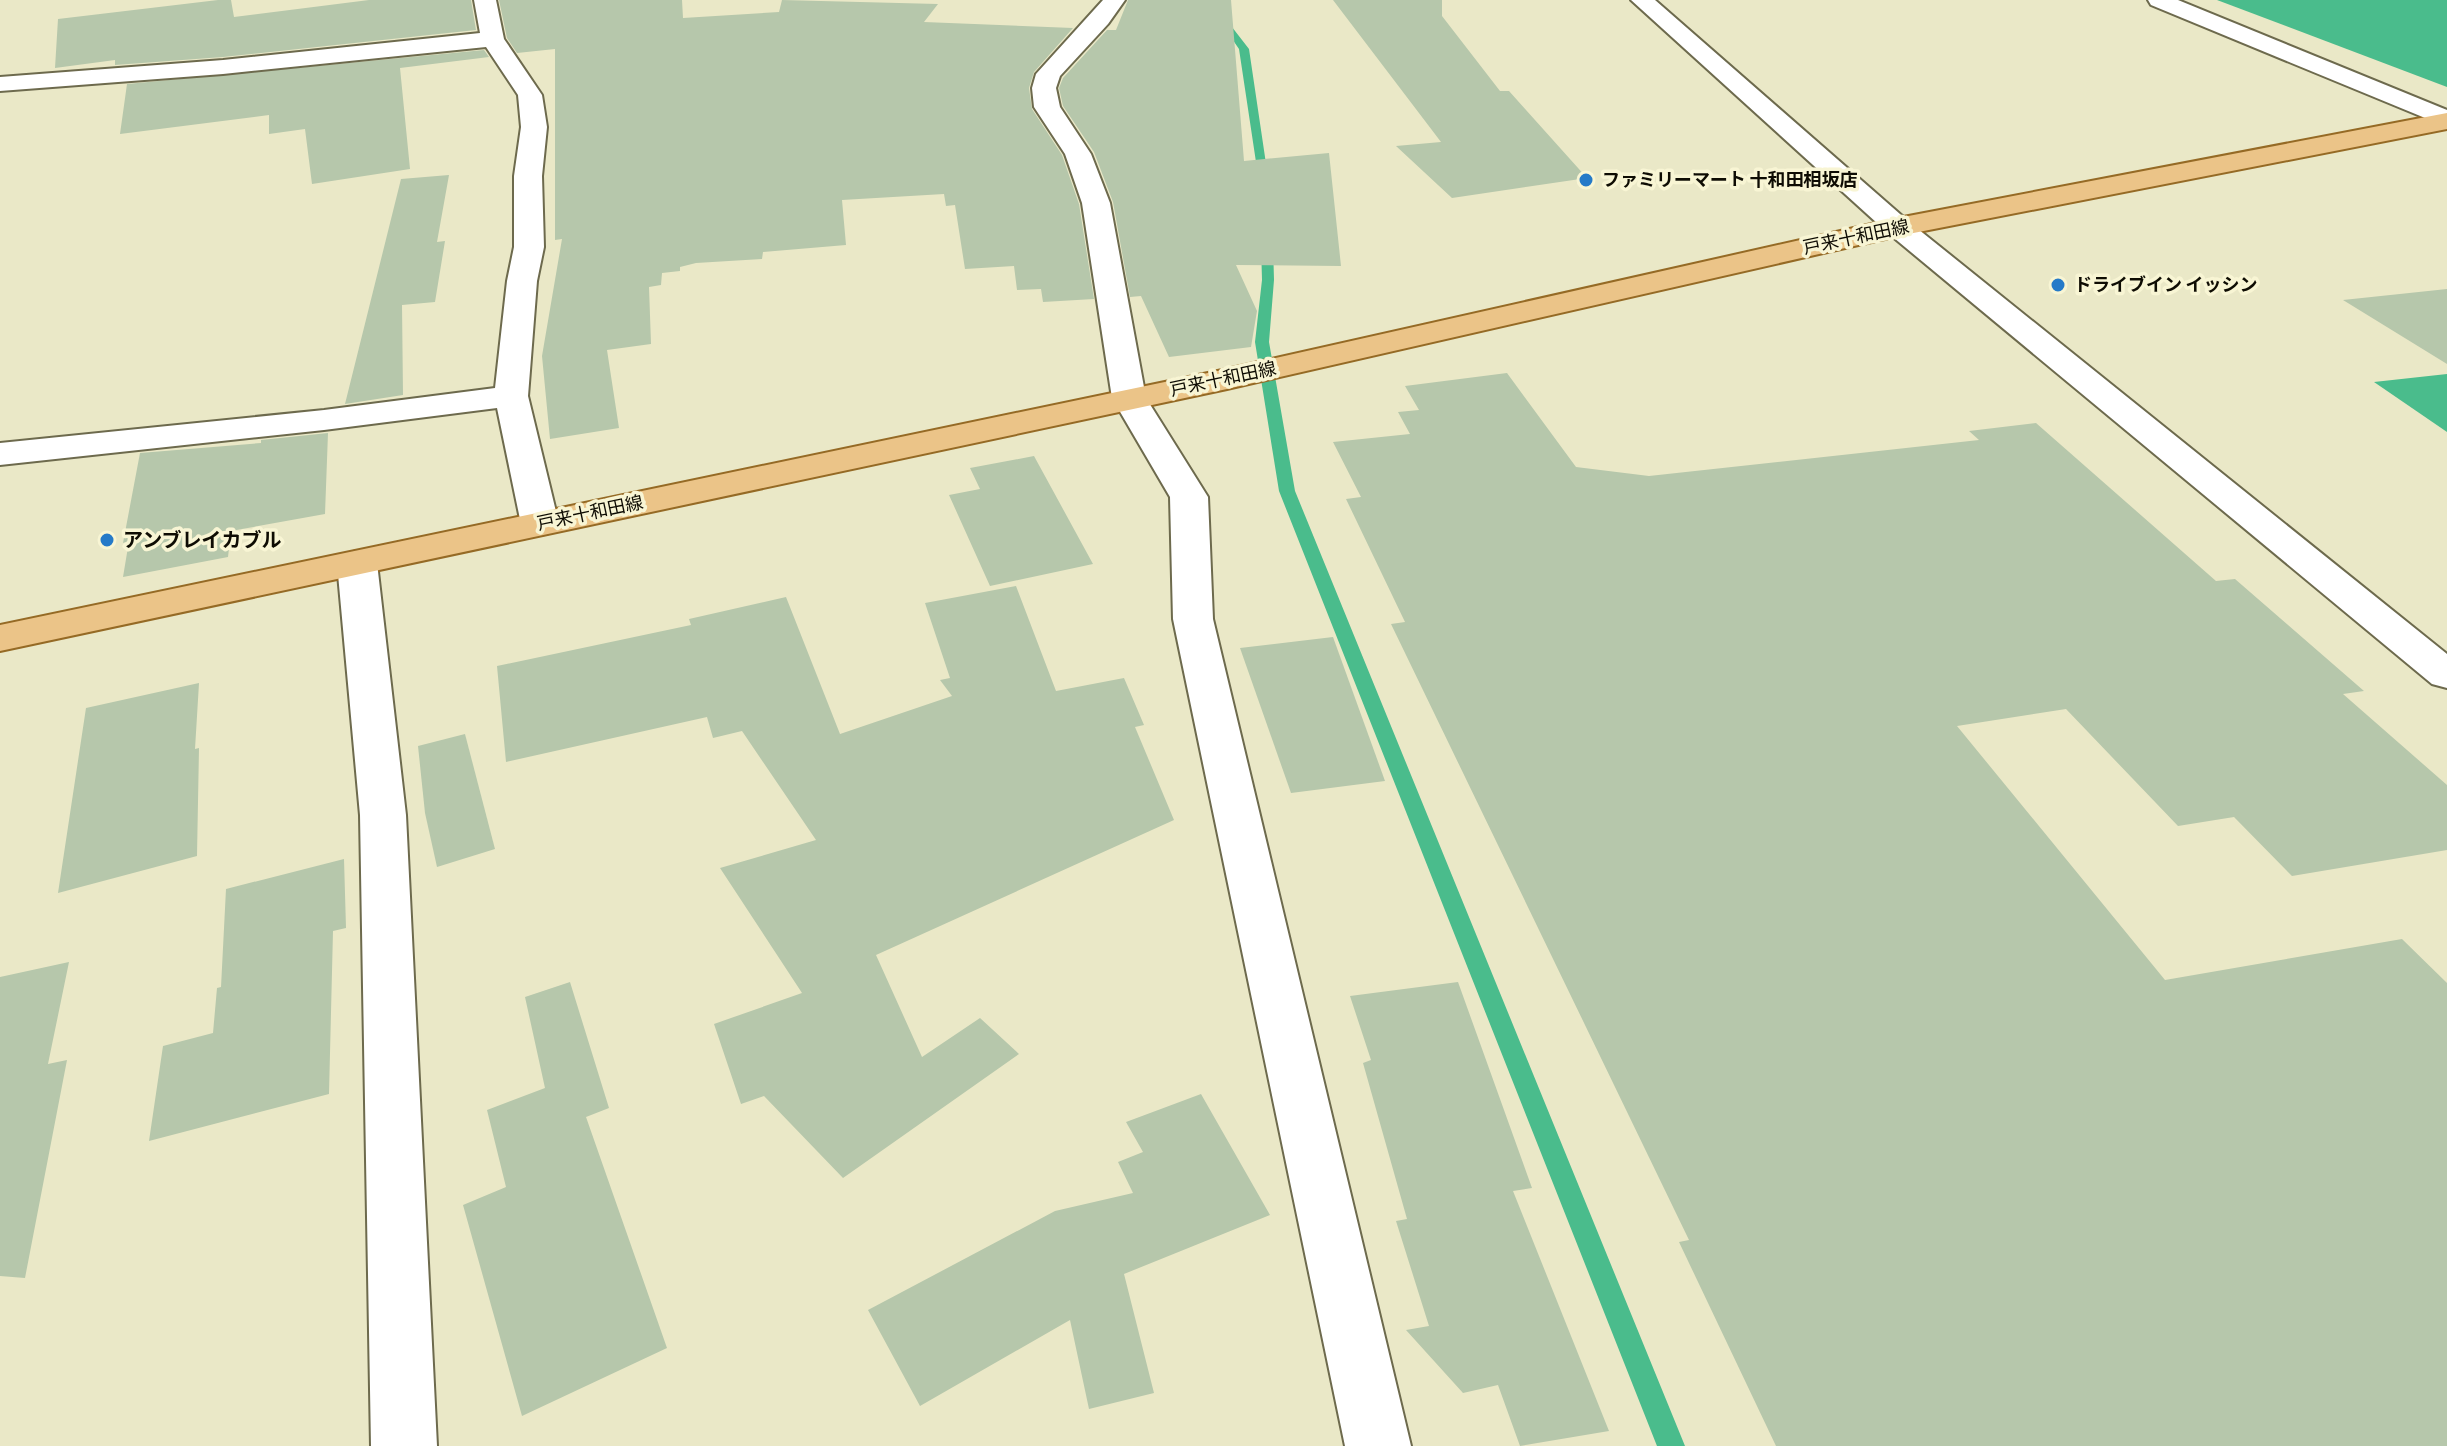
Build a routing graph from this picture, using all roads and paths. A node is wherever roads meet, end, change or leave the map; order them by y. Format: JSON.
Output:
{"nodes":[{"id":1,"x":485,"y":0,"type":"edge"},
{"id":2,"x":1114,"y":0,"type":"edge"},
{"id":3,"x":1642,"y":0,"type":"edge"},
{"id":4,"x":2159,"y":0,"type":"edge"},
{"id":5,"x":492,"y":39,"type":"junction"},
{"id":6,"x":0,"y":84,"type":"edge"},
{"id":7,"x":2447,"y":120,"type":"edge"},
{"id":8,"x":1898,"y":227,"type":"junction"},
{"id":9,"x":511,"y":396,"type":"junction"},
{"id":10,"x":1129,"y":398,"type":"junction"},
{"id":11,"x":0,"y":454,"type":"edge"},
{"id":12,"x":540,"y":524,"type":"junction"},
{"id":13,"x":357,"y":563,"type":"junction"},
{"id":14,"x":0,"y":638,"type":"edge"},
{"id":15,"x":2447,"y":675,"type":"edge"},
{"id":16,"x":404,"y":1446,"type":"edge"},
{"id":17,"x":1378,"y":1446,"type":"edge"}],
"edges":[{"from":1,"to":5,"type":"street"},
{"from":2,"to":10,"type":"street"},
{"from":3,"to":8,"type":"street"},
{"from":4,"to":7,"type":"street"},
{"from":5,"to":6,"type":"street"},
{"from":5,"to":9,"type":"street"},
{"from":7,"to":8,"type":"main road","name":"戸来十和田線"},
{"from":8,"to":10,"type":"main road","name":"戸来十和田線"},
{"from":8,"to":15,"type":"street"},
{"from":9,"to":11,"type":"street"},
{"from":9,"to":12,"type":"street"},
{"from":10,"to":12,"type":"main road","name":"戸来十和田線"},
{"from":10,"to":17,"type":"street"},
{"from":12,"to":13,"type":"main road","name":"戸来十和田線"},
{"from":13,"to":14,"type":"main road","name":"戸来十和田線"},
{"from":13,"to":16,"type":"street"}]}
